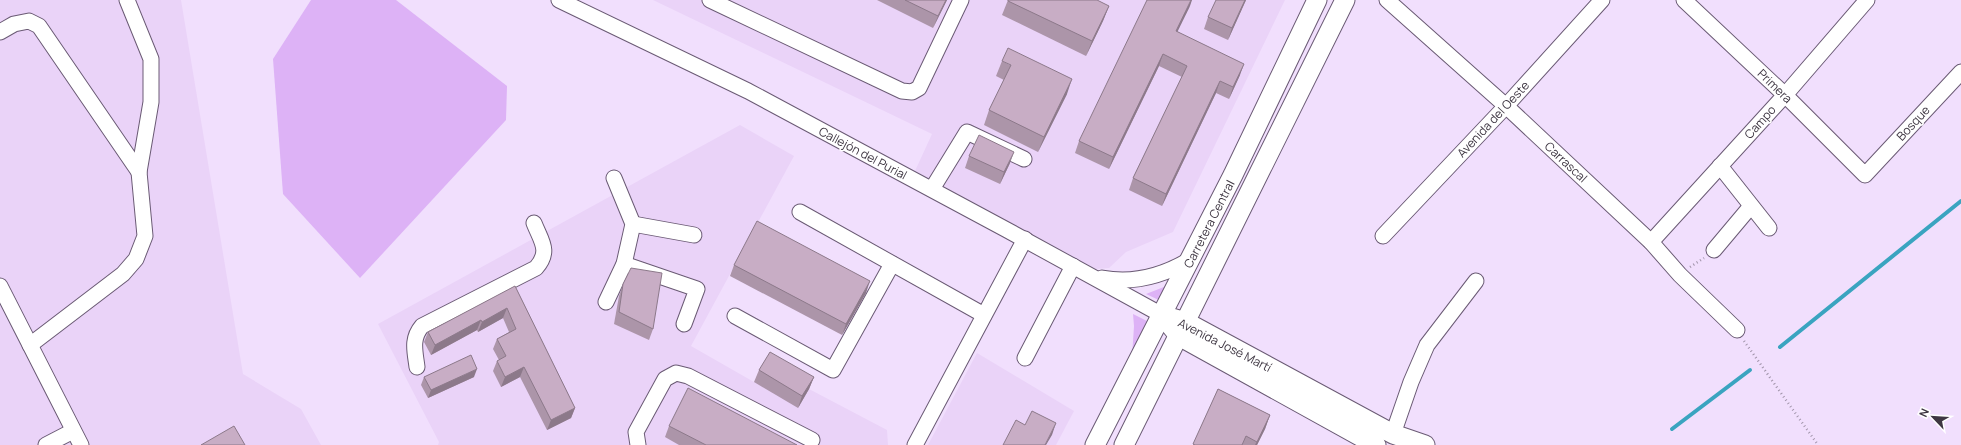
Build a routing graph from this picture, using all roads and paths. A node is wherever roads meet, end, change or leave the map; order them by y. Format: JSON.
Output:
{"nodes":[{"id":1,"x":127,"y":0,"type":"edge"},
{"id":2,"x":559,"y":0,"type":"edge"},
{"id":3,"x":710,"y":0,"type":"edge"},
{"id":4,"x":961,"y":0,"type":"edge"},
{"id":5,"x":1317,"y":0,"type":"edge"},
{"id":6,"x":1345,"y":0,"type":"edge"},
{"id":7,"x":1387,"y":0,"type":"edge"},
{"id":8,"x":1602,"y":0,"type":"edge"},
{"id":9,"x":1684,"y":0,"type":"edge"},
{"id":10,"x":1867,"y":0,"type":"edge"},
{"id":11,"x":0,"y":32,"type":"edge"},
{"id":12,"x":1961,"y":72,"type":"edge"},
{"id":13,"x":1785,"y":95,"type":"junction"},
{"id":14,"x":1506,"y":106,"type":"junction"},
{"id":15,"x":1024,"y":159,"type":"dead end"},
{"id":16,"x":1720,"y":166,"type":"junction"},
{"id":17,"x":139,"y":172,"type":"junction"},
{"id":18,"x":1865,"y":175,"type":"joint"},
{"id":19,"x":614,"y":178,"type":"dead end"},
{"id":20,"x":932,"y":189,"type":"junction"},
{"id":21,"x":1751,"y":206,"type":"junction"},
{"id":22,"x":800,"y":212,"type":"dead end"},
{"id":23,"x":534,"y":223,"type":"dead end"},
{"id":24,"x":633,"y":224,"type":"junction"},
{"id":25,"x":1769,"y":228,"type":"dead end"},
{"id":26,"x":694,"y":234,"type":"dead end"},
{"id":27,"x":1383,"y":236,"type":"dead end"},
{"id":28,"x":1025,"y":239,"type":"junction"},
{"id":29,"x":1652,"y":242,"type":"junction"},
{"id":30,"x":1714,"y":250,"type":"joint"},
{"id":31,"x":1192,"y":258,"type":"junction"},
{"id":32,"x":624,"y":264,"type":"junction"},
{"id":33,"x":892,"y":264,"type":"junction"},
{"id":34,"x":1073,"y":266,"type":"junction"},
{"id":35,"x":1680,"y":275,"type":"junction"},
{"id":36,"x":1091,"y":276,"type":"junction"},
{"id":37,"x":1476,"y":281,"type":"dead end"},
{"id":38,"x":0,"y":286,"type":"edge"},
{"id":39,"x":606,"y":302,"type":"dead end"},
{"id":40,"x":984,"y":314,"type":"junction"},
{"id":41,"x":1162,"y":315,"type":"junction"},
{"id":42,"x":735,"y":316,"type":"dead end"},
{"id":43,"x":684,"y":324,"type":"dead end"},
{"id":44,"x":1183,"y":329,"type":"junction"},
{"id":45,"x":1737,"y":330,"type":"joint"},
{"id":46,"x":30,"y":345,"type":"junction"},
{"id":47,"x":1025,"y":358,"type":"dead end"},
{"id":48,"x":417,"y":367,"type":"dead end"},
{"id":49,"x":73,"y":430,"type":"junction"},
{"id":50,"x":1393,"y":434,"type":"junction"},
{"id":51,"x":812,"y":440,"type":"dead end"},
{"id":52,"x":46,"y":445,"type":"edge"},
{"id":53,"x":80,"y":445,"type":"edge"},
{"id":54,"x":638,"y":445,"type":"edge"},
{"id":55,"x":914,"y":445,"type":"edge"},
{"id":56,"x":1095,"y":445,"type":"edge"},
{"id":57,"x":1124,"y":445,"type":"edge"},
{"id":58,"x":1376,"y":445,"type":"edge"},
{"id":59,"x":1425,"y":445,"type":"edge"},
{"id":60,"x":1818,"y":445,"type":"edge"}],
"edges":[{"from":1,"to":17,"type":"street"},
{"from":2,"to":20,"type":"street","name":"Callejón del Purial"},
{"from":3,"to":4,"type":"street"},
{"from":5,"to":31,"type":"main road","name":"Carretera Central"},
{"from":6,"to":44,"type":"main road","name":"Carretera Central"},
{"from":7,"to":14,"type":"street","name":"Carrascal"},
{"from":8,"to":14,"type":"street","name":"Avenida del Oeste"},
{"from":9,"to":13,"type":"street","name":"Primera"},
{"from":10,"to":13,"type":"street","name":"Campo"},
{"from":11,"to":17,"type":"street"},
{"from":12,"to":18,"type":"street","name":"Bosque"},
{"from":13,"to":16,"type":"street","name":"Campo"},
{"from":13,"to":18,"type":"street","name":"Primera"},
{"from":14,"to":27,"type":"street","name":"Avenida del Oeste"},
{"from":14,"to":29,"type":"street","name":"Carrascal"},
{"from":15,"to":20,"type":"street"},
{"from":16,"to":21,"type":"street"},
{"from":16,"to":29,"type":"street","name":"Campo"},
{"from":17,"to":46,"type":"street"},
{"from":19,"to":24,"type":"street"},
{"from":20,"to":28,"type":"street","name":"Callejón del Purial"},
{"from":21,"to":25,"type":"street"},
{"from":21,"to":30,"type":"street"},
{"from":22,"to":33,"type":"street"},
{"from":23,"to":48,"type":"street"},
{"from":24,"to":26,"type":"street"},
{"from":24,"to":32,"type":"street"},
{"from":28,"to":34,"type":"street","name":"Callejón del Purial"},
{"from":28,"to":40,"type":"street"},
{"from":29,"to":35,"type":"street","name":"Carrascal"},
{"from":30,"to":35,"type":"path"},
{"from":31,"to":36,"type":"street"},
{"from":31,"to":41,"type":"main road","name":"Carretera Central"},
{"from":32,"to":39,"type":"street"},
{"from":32,"to":43,"type":"street"},
{"from":33,"to":40,"type":"street"},
{"from":33,"to":42,"type":"street"},
{"from":34,"to":36,"type":"street","name":"Callejón del Purial"},
{"from":34,"to":47,"type":"street"},
{"from":35,"to":45,"type":"street","name":"Carrascal"},
{"from":36,"to":41,"type":"street","name":"Callejón del Purial"},
{"from":37,"to":50,"type":"street"},
{"from":38,"to":46,"type":"street"},
{"from":40,"to":55,"type":"street"},
{"from":41,"to":44,"type":"main road","name":"Avenida José Martí"},
{"from":41,"to":56,"type":"main road","name":"Carretera Central"},
{"from":44,"to":50,"type":"main road","name":"Avenida José Martí"},
{"from":44,"to":57,"type":"main road","name":"Carretera Central"},
{"from":44,"to":58,"type":"main road","name":"Avenida José Martí"},
{"from":45,"to":60,"type":"path"},
{"from":46,"to":49,"type":"street"},
{"from":49,"to":52,"type":"street"},
{"from":49,"to":53,"type":"street"},
{"from":50,"to":59,"type":"main road","name":"Avenida José Martí"},
{"from":51,"to":54,"type":"street"}]}
